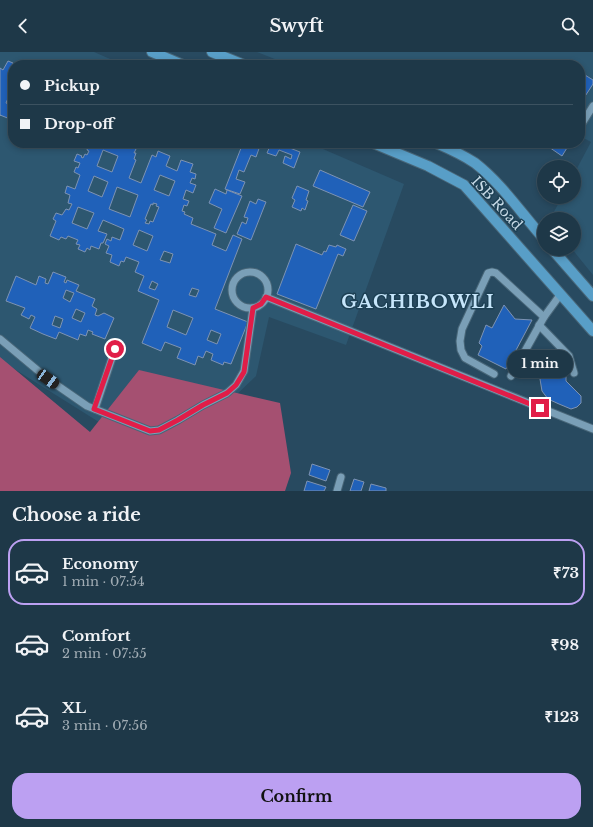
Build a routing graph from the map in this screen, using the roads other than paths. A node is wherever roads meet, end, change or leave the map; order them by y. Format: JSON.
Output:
{"nodes":[{"id":1,"x":152,"y":52,"type":"edge"},
{"id":2,"x":212,"y":52,"type":"edge"},
{"id":3,"x":171,"y":60,"type":"edge"},
{"id":4,"x":232,"y":60,"type":"edge"},
{"id":5,"x":593,"y":106,"type":"edge"},
{"id":6,"x":585,"y":119,"type":"edge"},
{"id":7,"x":385,"y":148,"type":"edge"},
{"id":8,"x":448,"y":148,"type":"edge"},
{"id":9,"x":537,"y":232,"type":"edge"},
{"id":10,"x":558,"y":256,"type":"edge"},
{"id":11,"x":560,"y":295,"type":"junction"},
{"id":12,"x":593,"y":296,"type":"edge"},
{"id":13,"x":266,"y":297,"type":"junction"},
{"id":14,"x":253,"y":308,"type":"junction"},
{"id":15,"x":544,"y":317,"type":"junction"},
{"id":16,"x":539,"y":325,"type":"junction"},
{"id":17,"x":593,"y":331,"type":"edge"},
{"id":18,"x":0,"y":339,"type":"edge"},
{"id":19,"x":115,"y":349,"type":"dead end"},
{"id":20,"x":574,"y":373,"type":"dead end"},
{"id":21,"x":494,"y":374,"type":"dead end"},
{"id":22,"x":511,"y":376,"type":"dead end"},
{"id":23,"x":94,"y":409,"type":"junction"},
{"id":24,"x":593,"y":429,"type":"edge"},
{"id":25,"x":341,"y":477,"type":"dead end"},
{"id":26,"x":337,"y":491,"type":"edge"}],
"edges":[{"from":1,"to":3,"type":"main road"},
{"from":2,"to":4,"type":"main road"},
{"from":5,"to":6,"type":"street"},
{"from":7,"to":11,"type":"main road","name":"ISB Road"},
{"from":8,"to":9,"type":"main road","name":"ISB Road"},
{"from":10,"to":12,"type":"main road"},
{"from":11,"to":15,"type":"street"},
{"from":11,"to":17,"type":"main road","name":"ISB Road"},
{"from":13,"to":14,"type":"street"},
{"from":13,"to":14,"type":"street"},
{"from":13,"to":24,"type":"street"},
{"from":14,"to":23,"type":"street"},
{"from":15,"to":16,"type":"street"},
{"from":15,"to":21,"type":"street"},
{"from":16,"to":20,"type":"street"},
{"from":16,"to":22,"type":"street"},
{"from":18,"to":23,"type":"street"},
{"from":19,"to":23,"type":"street"},
{"from":25,"to":26,"type":"street"}]}
